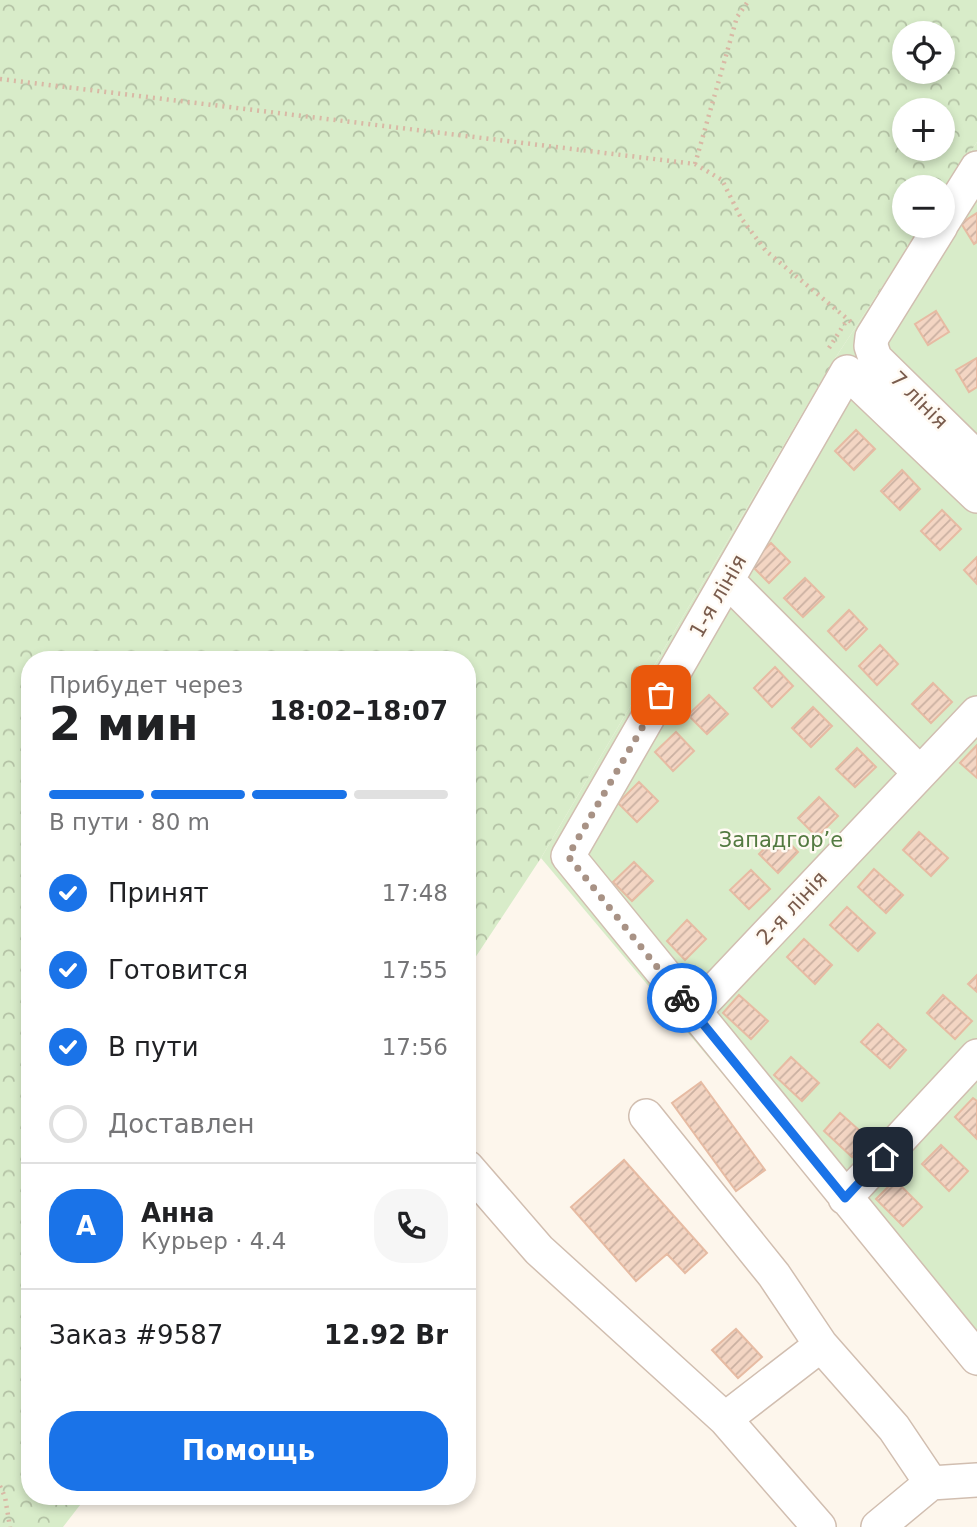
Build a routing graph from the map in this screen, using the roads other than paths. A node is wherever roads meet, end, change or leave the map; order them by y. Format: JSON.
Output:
{"nodes":[{"id":1,"x":977,"y":168,"type":"edge"},
{"id":2,"x":955,"y":203,"type":"edge"},
{"id":3,"x":934,"y":238,"type":"edge"},
{"id":4,"x":864,"y":363,"type":"junction"},
{"id":5,"x":977,"y":458,"type":"edge"},
{"id":6,"x":977,"y":496,"type":"edge"},
{"id":7,"x":727,"y":580,"type":"junction"},
{"id":8,"x":977,"y":713,"type":"edge"},
{"id":9,"x":920,"y":773,"type":"junction"},
{"id":10,"x":694,"y":1012,"type":"junction"},
{"id":11,"x":977,"y":1056,"type":"edge"},
{"id":12,"x":646,"y":1116,"type":"dead end"},
{"id":13,"x":476,"y":1177,"type":"edge"},
{"id":14,"x":845,"y":1198,"type":"junction"},
{"id":15,"x":821,"y":1345,"type":"junction"},
{"id":16,"x":977,"y":1358,"type":"edge"},
{"id":17,"x":725,"y":1419,"type":"junction"},
{"id":18,"x":977,"y":1480,"type":"edge"},
{"id":19,"x":931,"y":1483,"type":"junction"},
{"id":20,"x":819,"y":1527,"type":"edge"},
{"id":21,"x":878,"y":1527,"type":"edge"}],
"edges":[{"from":1,"to":2,"type":"street","name":"1-я лінія"},
{"from":3,"to":4,"type":"street","name":"1-я лінія"},
{"from":4,"to":5,"type":"street","name":"7 лінія"},
{"from":4,"to":6,"type":"street"},
{"from":4,"to":7,"type":"street","name":"1-я лінія"},
{"from":7,"to":9,"type":"street"},
{"from":7,"to":10,"type":"street","name":"1-я лінія"},
{"from":8,"to":9,"type":"street","name":"2-я лінія"},
{"from":9,"to":10,"type":"street","name":"2-я лінія"},
{"from":10,"to":14,"type":"street"},
{"from":11,"to":14,"type":"street"},
{"from":12,"to":15,"type":"street"},
{"from":13,"to":17,"type":"street"},
{"from":14,"to":16,"type":"street"},
{"from":15,"to":17,"type":"street"},
{"from":15,"to":19,"type":"street"},
{"from":17,"to":20,"type":"street"},
{"from":18,"to":19,"type":"street"},
{"from":19,"to":21,"type":"street"}]}
